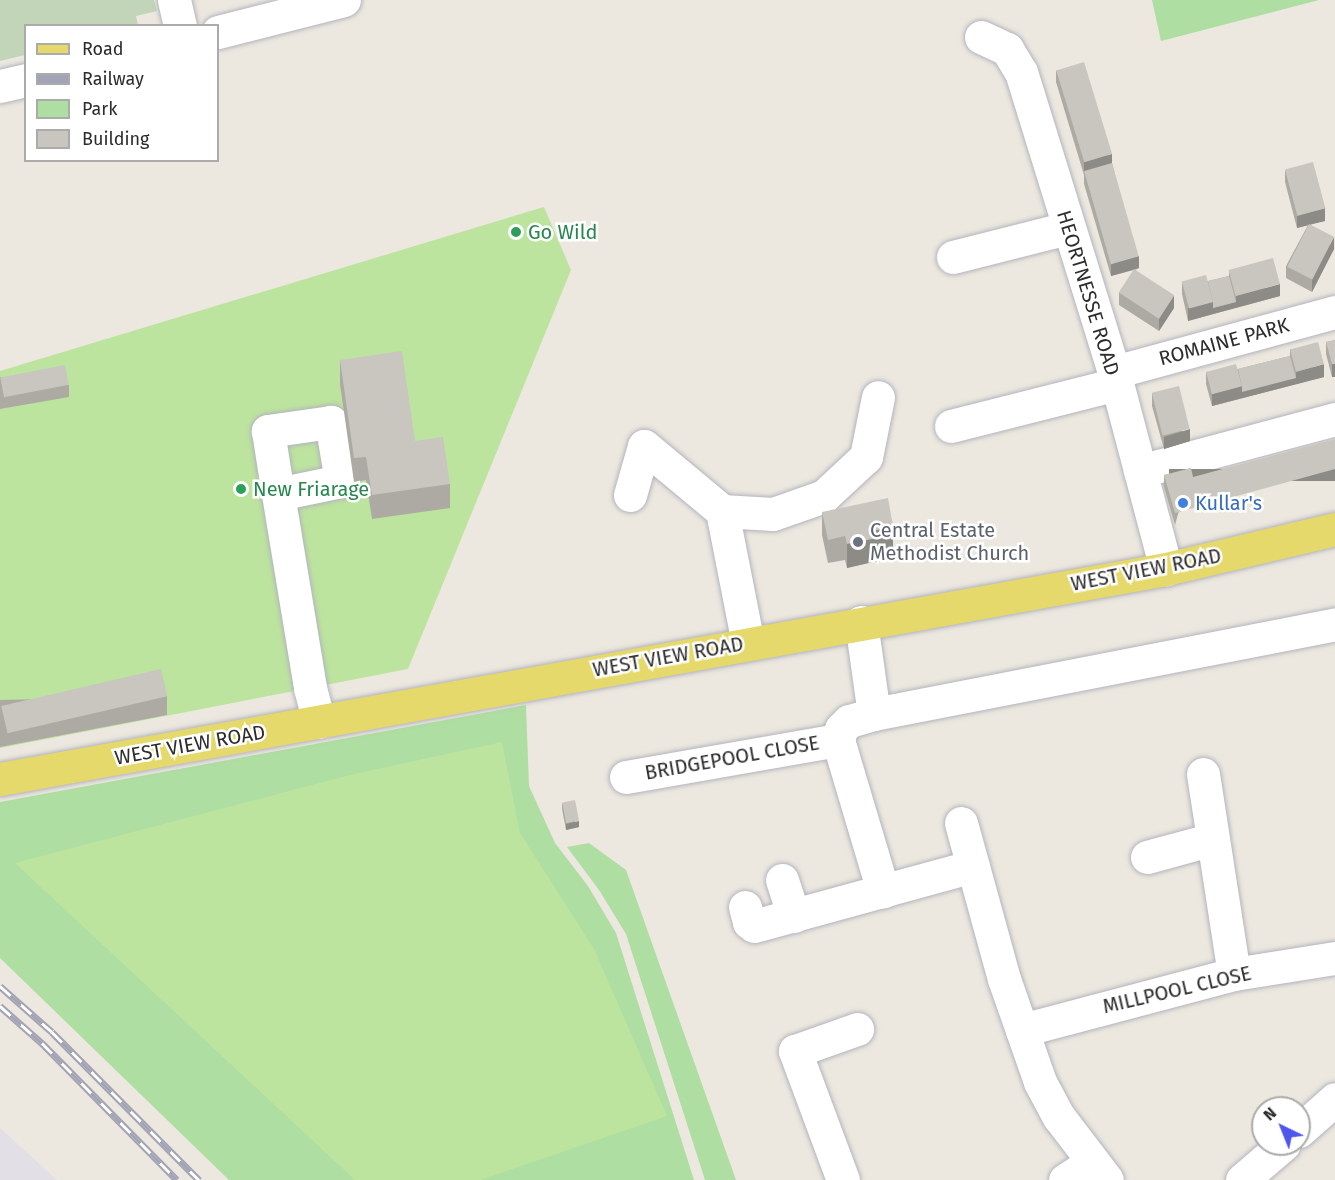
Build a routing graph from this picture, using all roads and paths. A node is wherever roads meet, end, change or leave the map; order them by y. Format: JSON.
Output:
{"nodes":[{"id":1,"x":174,"y":0,"type":"edge"},
{"id":2,"x":344,"y":0,"type":"edge"},
{"id":3,"x":180,"y":24,"type":"edge"},
{"id":4,"x":219,"y":32,"type":"edge"},
{"id":5,"x":981,"y":37,"type":"dead end"},
{"id":6,"x":24,"y":80,"type":"edge"},
{"id":7,"x":0,"y":86,"type":"edge"},
{"id":8,"x":1068,"y":228,"type":"junction"},
{"id":9,"x":953,"y":257,"type":"dead end"},
{"id":10,"x":1335,"y":312,"type":"edge"},
{"id":11,"x":1115,"y":378,"type":"junction"},
{"id":12,"x":878,"y":397,"type":"dead end"},
{"id":13,"x":1335,"y":419,"type":"edge"},
{"id":14,"x":951,"y":426,"type":"dead end"},
{"id":15,"x":1140,"y":471,"type":"junction"},
{"id":16,"x":278,"y":494,"type":"dead end"},
{"id":17,"x":630,"y":495,"type":"dead end"},
{"id":18,"x":722,"y":511,"type":"junction"},
{"id":19,"x":1335,"y":529,"type":"edge"},
{"id":20,"x":1166,"y":569,"type":"junction"},
{"id":21,"x":861,"y":622,"type":"junction"},
{"id":22,"x":1335,"y":624,"type":"edge"},
{"id":23,"x":748,"y":643,"type":"junction"},
{"id":24,"x":874,"y":714,"type":"junction"},
{"id":25,"x":319,"y":722,"type":"junction"},
{"id":26,"x":838,"y":740,"type":"junction"},
{"id":27,"x":1203,"y":774,"type":"dead end"},
{"id":28,"x":626,"y":777,"type":"dead end"},
{"id":29,"x":0,"y":779,"type":"edge"},
{"id":30,"x":961,"y":823,"type":"dead end"},
{"id":31,"x":1213,"y":839,"type":"junction"},
{"id":32,"x":1147,"y":857,"type":"dead end"},
{"id":33,"x":973,"y":866,"type":"junction"},
{"id":34,"x":782,"y":880,"type":"dead end"},
{"id":35,"x":883,"y":891,"type":"junction"},
{"id":36,"x":745,"y":907,"type":"dead end"},
{"id":37,"x":794,"y":915,"type":"junction"},
{"id":38,"x":1335,"y":958,"type":"edge"},
{"id":39,"x":1234,"y":974,"type":"junction"},
{"id":40,"x":857,"y":1029,"type":"dead end"},
{"id":41,"x":1022,"y":1030,"type":"junction"},
{"id":42,"x":1331,"y":1088,"type":"edge"},
{"id":43,"x":1311,"y":1115,"type":"edge"},
{"id":44,"x":1270,"y":1156,"type":"edge"},
{"id":45,"x":1088,"y":1174,"type":"edge"},
{"id":46,"x":843,"y":1180,"type":"edge"},
{"id":47,"x":1242,"y":1180,"type":"edge"}],
"edges":[{"from":1,"to":3,"type":"street"},
{"from":2,"to":4,"type":"street"},
{"from":5,"to":8,"type":"street","name":"HEORTNESSE ROAD"},
{"from":6,"to":7,"type":"street"},
{"from":8,"to":9,"type":"street"},
{"from":8,"to":11,"type":"street","name":"HEORTNESSE ROAD"},
{"from":10,"to":11,"type":"street","name":"ROMAINE PARK"},
{"from":11,"to":14,"type":"street","name":"ROMAINE PARK"},
{"from":11,"to":15,"type":"street","name":"HEORTNESSE ROAD"},
{"from":12,"to":18,"type":"street"},
{"from":13,"to":15,"type":"street"},
{"from":15,"to":20,"type":"street","name":"HEORTNESSE ROAD"},
{"from":16,"to":25,"type":"street"},
{"from":17,"to":18,"type":"street"},
{"from":18,"to":23,"type":"street"},
{"from":19,"to":20,"type":"main road","name":"WEST VIEW ROAD"},
{"from":20,"to":21,"type":"main road","name":"WEST VIEW ROAD"},
{"from":21,"to":23,"type":"main road","name":"WEST VIEW ROAD"},
{"from":21,"to":24,"type":"street"},
{"from":22,"to":24,"type":"street","name":"BRIDGEPOOL CLOSE"},
{"from":23,"to":25,"type":"main road","name":"WEST VIEW ROAD"},
{"from":24,"to":26,"type":"street","name":"BRIDGEPOOL CLOSE"},
{"from":25,"to":29,"type":"main road","name":"WEST VIEW ROAD"},
{"from":26,"to":28,"type":"street","name":"BRIDGEPOOL CLOSE"},
{"from":26,"to":35,"type":"street","name":"BRIDGEPOOL CLOSE"},
{"from":27,"to":31,"type":"street"},
{"from":30,"to":33,"type":"street"},
{"from":31,"to":32,"type":"street"},
{"from":31,"to":39,"type":"street"},
{"from":33,"to":35,"type":"street"},
{"from":33,"to":41,"type":"street"},
{"from":34,"to":37,"type":"street"},
{"from":35,"to":37,"type":"street"},
{"from":36,"to":37,"type":"street"},
{"from":38,"to":39,"type":"street","name":"MILLPOOL CLOSE"},
{"from":39,"to":41,"type":"street","name":"MILLPOOL CLOSE"},
{"from":40,"to":46,"type":"street"},
{"from":41,"to":45,"type":"street"},
{"from":42,"to":43,"type":"street"},
{"from":44,"to":47,"type":"street"}]}
